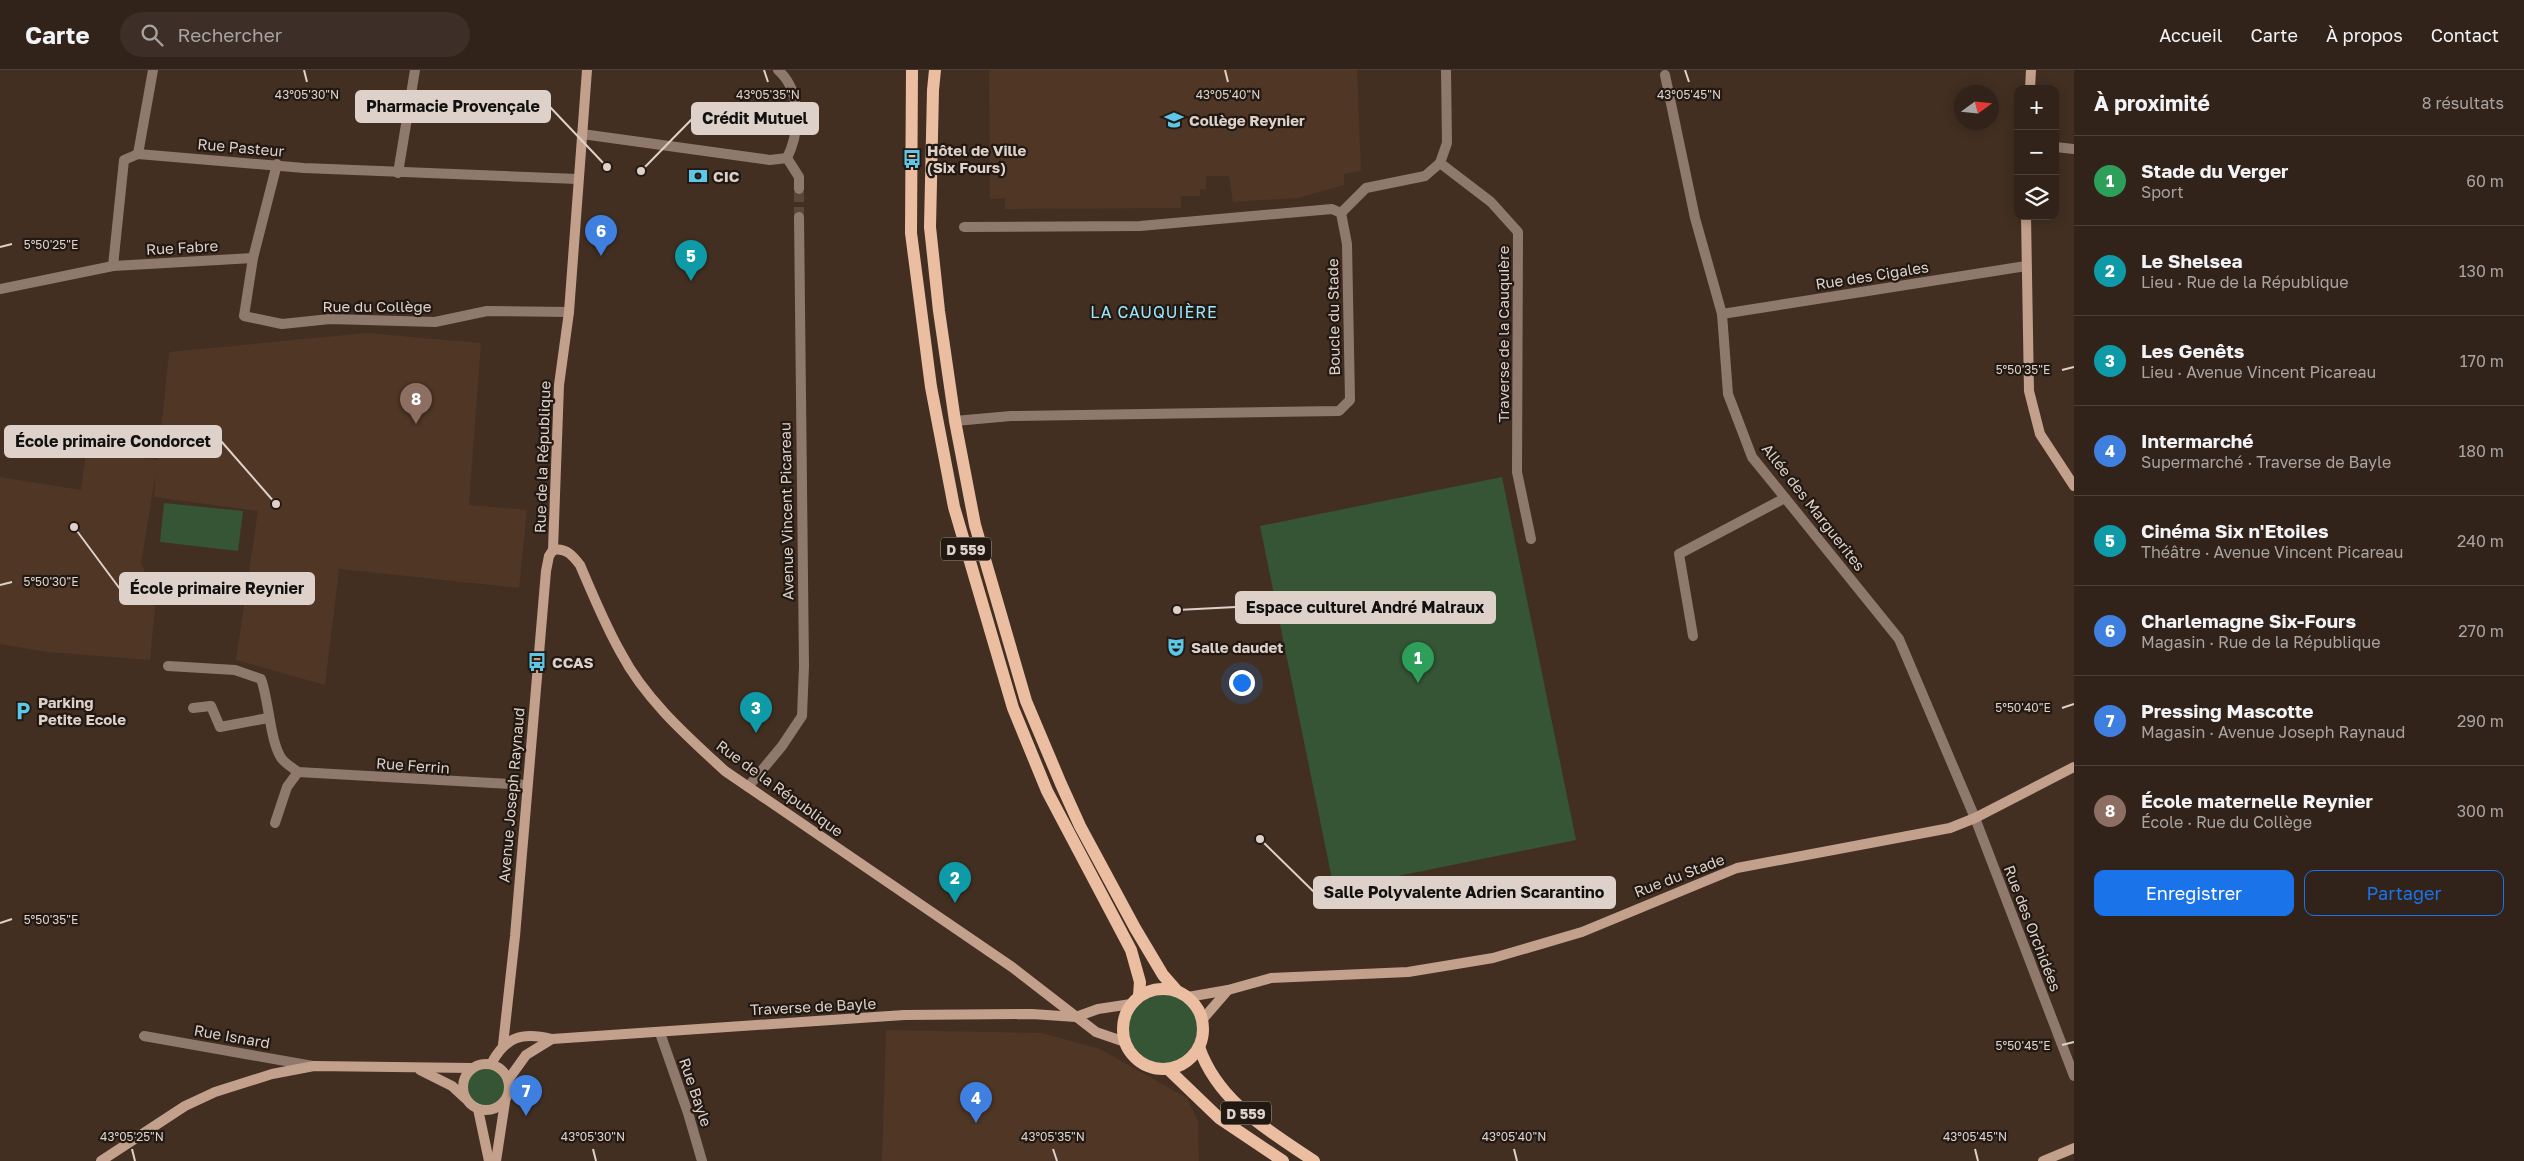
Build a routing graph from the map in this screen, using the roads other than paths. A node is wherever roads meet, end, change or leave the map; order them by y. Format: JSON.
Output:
{"nodes":[{"id":1,"x":153,"y":70,"type":"edge"},
{"id":2,"x":416,"y":70,"type":"edge"},
{"id":3,"x":587,"y":70,"type":"edge"},
{"id":4,"x":778,"y":70,"type":"edge"},
{"id":5,"x":912,"y":70,"type":"edge"},
{"id":6,"x":935,"y":70,"type":"edge"},
{"id":7,"x":1446,"y":70,"type":"edge"},
{"id":8,"x":2031,"y":70,"type":"edge"},
{"id":9,"x":1665,"y":75,"type":"dead end"},
{"id":10,"x":2030,"y":85,"type":"edge"},
{"id":11,"x":582,"y":134,"type":"junction"},
{"id":12,"x":2059,"y":147,"type":"edge"},
{"id":13,"x":2074,"y":149,"type":"edge"},
{"id":14,"x":138,"y":154,"type":"junction"},
{"id":15,"x":787,"y":158,"type":"junction"},
{"id":16,"x":1440,"y":163,"type":"junction"},
{"id":17,"x":277,"y":164,"type":"junction"},
{"id":18,"x":398,"y":173,"type":"junction"},
{"id":19,"x":578,"y":179,"type":"junction"},
{"id":20,"x":799,"y":190,"type":"tunnel mouth"},
{"id":21,"x":1341,"y":213,"type":"junction"},
{"id":22,"x":799,"y":217,"type":"tunnel mouth"},
{"id":23,"x":2026,"y":220,"type":"edge"},
{"id":24,"x":964,"y":227,"type":"dead end"},
{"id":25,"x":253,"y":258,"type":"junction"},
{"id":26,"x":113,"y":266,"type":"junction"},
{"id":27,"x":2026,"y":266,"type":"junction"},
{"id":28,"x":0,"y":289,"type":"edge"},
{"id":29,"x":569,"y":312,"type":"junction"},
{"id":30,"x":1722,"y":314,"type":"junction"},
{"id":31,"x":955,"y":421,"type":"junction"},
{"id":32,"x":2074,"y":486,"type":"edge"},
{"id":33,"x":1785,"y":498,"type":"junction"},
{"id":34,"x":1531,"y":539,"type":"dead end"},
{"id":35,"x":553,"y":550,"type":"junction"},
{"id":36,"x":1693,"y":636,"type":"dead end"},
{"id":37,"x":168,"y":666,"type":"dead end"},
{"id":38,"x":193,"y":708,"type":"dead end"},
{"id":39,"x":268,"y":718,"type":"junction"},
{"id":40,"x":2074,"y":767,"type":"edge"},
{"id":41,"x":298,"y":772,"type":"junction"},
{"id":42,"x":527,"y":785,"type":"junction"},
{"id":43,"x":748,"y":787,"type":"junction"},
{"id":44,"x":1975,"y":818,"type":"junction"},
{"id":45,"x":275,"y":824,"type":"dead end"},
{"id":46,"x":1228,"y":990,"type":"junction"},
{"id":47,"x":1182,"y":994,"type":"junction"},
{"id":48,"x":1135,"y":1000,"type":"junction"},
{"id":49,"x":1076,"y":1017,"type":"junction"},
{"id":50,"x":1202,"y":1020,"type":"junction"},
{"id":51,"x":660,"y":1033,"type":"junction"},
{"id":52,"x":144,"y":1036,"type":"dead end"},
{"id":53,"x":552,"y":1039,"type":"junction"},
{"id":54,"x":1125,"y":1042,"type":"junction"},
{"id":55,"x":503,"y":1045,"type":"junction"},
{"id":56,"x":1199,"y":1047,"type":"junction"},
{"id":57,"x":491,"y":1064,"type":"junction"},
{"id":58,"x":314,"y":1066,"type":"junction"},
{"id":59,"x":415,"y":1068,"type":"junction"},
{"id":60,"x":472,"y":1068,"type":"junction"},
{"id":61,"x":1168,"y":1069,"type":"junction"},
{"id":62,"x":2074,"y":1076,"type":"edge"},
{"id":63,"x":508,"y":1080,"type":"junction"},
{"id":64,"x":466,"y":1099,"type":"junction"},
{"id":65,"x":505,"y":1102,"type":"junction"},
{"id":66,"x":478,"y":1110,"type":"junction"},
{"id":67,"x":2074,"y":1148,"type":"edge"},
{"id":68,"x":101,"y":1161,"type":"edge"},
{"id":69,"x":489,"y":1161,"type":"edge"},
{"id":70,"x":496,"y":1161,"type":"edge"},
{"id":71,"x":702,"y":1161,"type":"edge"},
{"id":72,"x":1283,"y":1161,"type":"edge"},
{"id":73,"x":1314,"y":1161,"type":"edge"},
{"id":74,"x":2043,"y":1161,"type":"edge"}],
"edges":[{"from":1,"to":14,"type":"street"},
{"from":2,"to":18,"type":"street"},
{"from":3,"to":11,"type":"main road","name":"Rue de la République"},
{"from":4,"to":15,"type":"street"},
{"from":5,"to":48,"type":"main road","number":"D 559"},
{"from":6,"to":31,"type":"main road","number":"D 559"},
{"from":7,"to":16,"type":"street"},
{"from":8,"to":10,"type":"main road"},
{"from":9,"to":30,"type":"street","name":"Allée des Marguerites"},
{"from":11,"to":15,"type":"street"},
{"from":11,"to":19,"type":"main road","name":"Rue de la République"},
{"from":12,"to":13,"type":"street"},
{"from":14,"to":17,"type":"street","name":"Rue Pasteur"},
{"from":14,"to":26,"type":"street"},
{"from":15,"to":20,"type":"street"},
{"from":16,"to":21,"type":"street"},
{"from":16,"to":34,"type":"street","name":"Traverse de la Cauquière"},
{"from":17,"to":18,"type":"street","name":"Rue Pasteur"},
{"from":17,"to":25,"type":"street"},
{"from":18,"to":19,"type":"street","name":"Rue Pasteur"},
{"from":19,"to":29,"type":"main road","name":"Rue de la République"},
{"from":21,"to":24,"type":"street"},
{"from":21,"to":31,"type":"street","name":"Boucle du Stade"},
{"from":22,"to":43,"type":"street","name":"Avenue Vincent Picareau"},
{"from":23,"to":27,"type":"main road"},
{"from":25,"to":26,"type":"street","name":"Rue Fabre"},
{"from":25,"to":29,"type":"street","name":"Rue du Collège"},
{"from":26,"to":28,"type":"street"},
{"from":27,"to":30,"type":"street","name":"Rue des Cigales"},
{"from":27,"to":32,"type":"main road"},
{"from":29,"to":35,"type":"main road","name":"Rue de la République"},
{"from":30,"to":33,"type":"street","name":"Allée des Marguerites"},
{"from":31,"to":47,"type":"main road","number":"D 559"},
{"from":33,"to":36,"type":"street"},
{"from":33,"to":44,"type":"street","name":"Allée des Marguerites"},
{"from":35,"to":42,"type":"main road","name":"Avenue Joseph Raynaud"},
{"from":35,"to":43,"type":"main road","name":"Rue de la République"},
{"from":37,"to":39,"type":"street"},
{"from":38,"to":39,"type":"street"},
{"from":39,"to":41,"type":"street"},
{"from":40,"to":44,"type":"main road","name":"Rue du Stade"},
{"from":41,"to":42,"type":"street","name":"Rue Ferrin"},
{"from":41,"to":45,"type":"street"},
{"from":42,"to":55,"type":"main road","name":"Avenue Joseph Raynaud"},
{"from":43,"to":49,"type":"main road","name":"Rue de la République"},
{"from":44,"to":46,"type":"main road","name":"Rue du Stade"},
{"from":44,"to":62,"type":"street","name":"Rue des Orchidées"},
{"from":46,"to":47,"type":"main road","name":"Rue du Stade"},
{"from":46,"to":50,"type":"main road"},
{"from":47,"to":48,"type":"main road"},
{"from":47,"to":50,"type":"main road"},
{"from":48,"to":49,"type":"main road","name":"Traverse de Bayle"},
{"from":48,"to":54,"type":"main road"},
{"from":49,"to":51,"type":"main road","name":"Traverse de Bayle"},
{"from":49,"to":54,"type":"main road"},
{"from":50,"to":56,"type":"main road"},
{"from":51,"to":53,"type":"main road","name":"Traverse de Bayle"},
{"from":51,"to":71,"type":"street","name":"Rue Bayle"},
{"from":52,"to":58,"type":"street","name":"Rue Isnard"},
{"from":53,"to":55,"type":"main road","name":"Traverse de Bayle"},
{"from":53,"to":63,"type":"main road","name":"Traverse de Bayle"},
{"from":54,"to":61,"type":"main road"},
{"from":55,"to":57,"type":"main road"},
{"from":56,"to":61,"type":"main road"},
{"from":56,"to":73,"type":"main road","number":"D 559"},
{"from":57,"to":60,"type":"main road"},
{"from":57,"to":63,"type":"main road"},
{"from":58,"to":59,"type":"main road"},
{"from":58,"to":68,"type":"main road"},
{"from":59,"to":60,"type":"main road"},
{"from":59,"to":64,"type":"main road"},
{"from":60,"to":64,"type":"main road"},
{"from":61,"to":72,"type":"main road","number":"D 559"},
{"from":63,"to":65,"type":"main road"},
{"from":64,"to":66,"type":"main road"},
{"from":65,"to":66,"type":"main road"},
{"from":65,"to":70,"type":"main road"},
{"from":66,"to":69,"type":"main road"},
{"from":67,"to":74,"type":"main road"}]}
